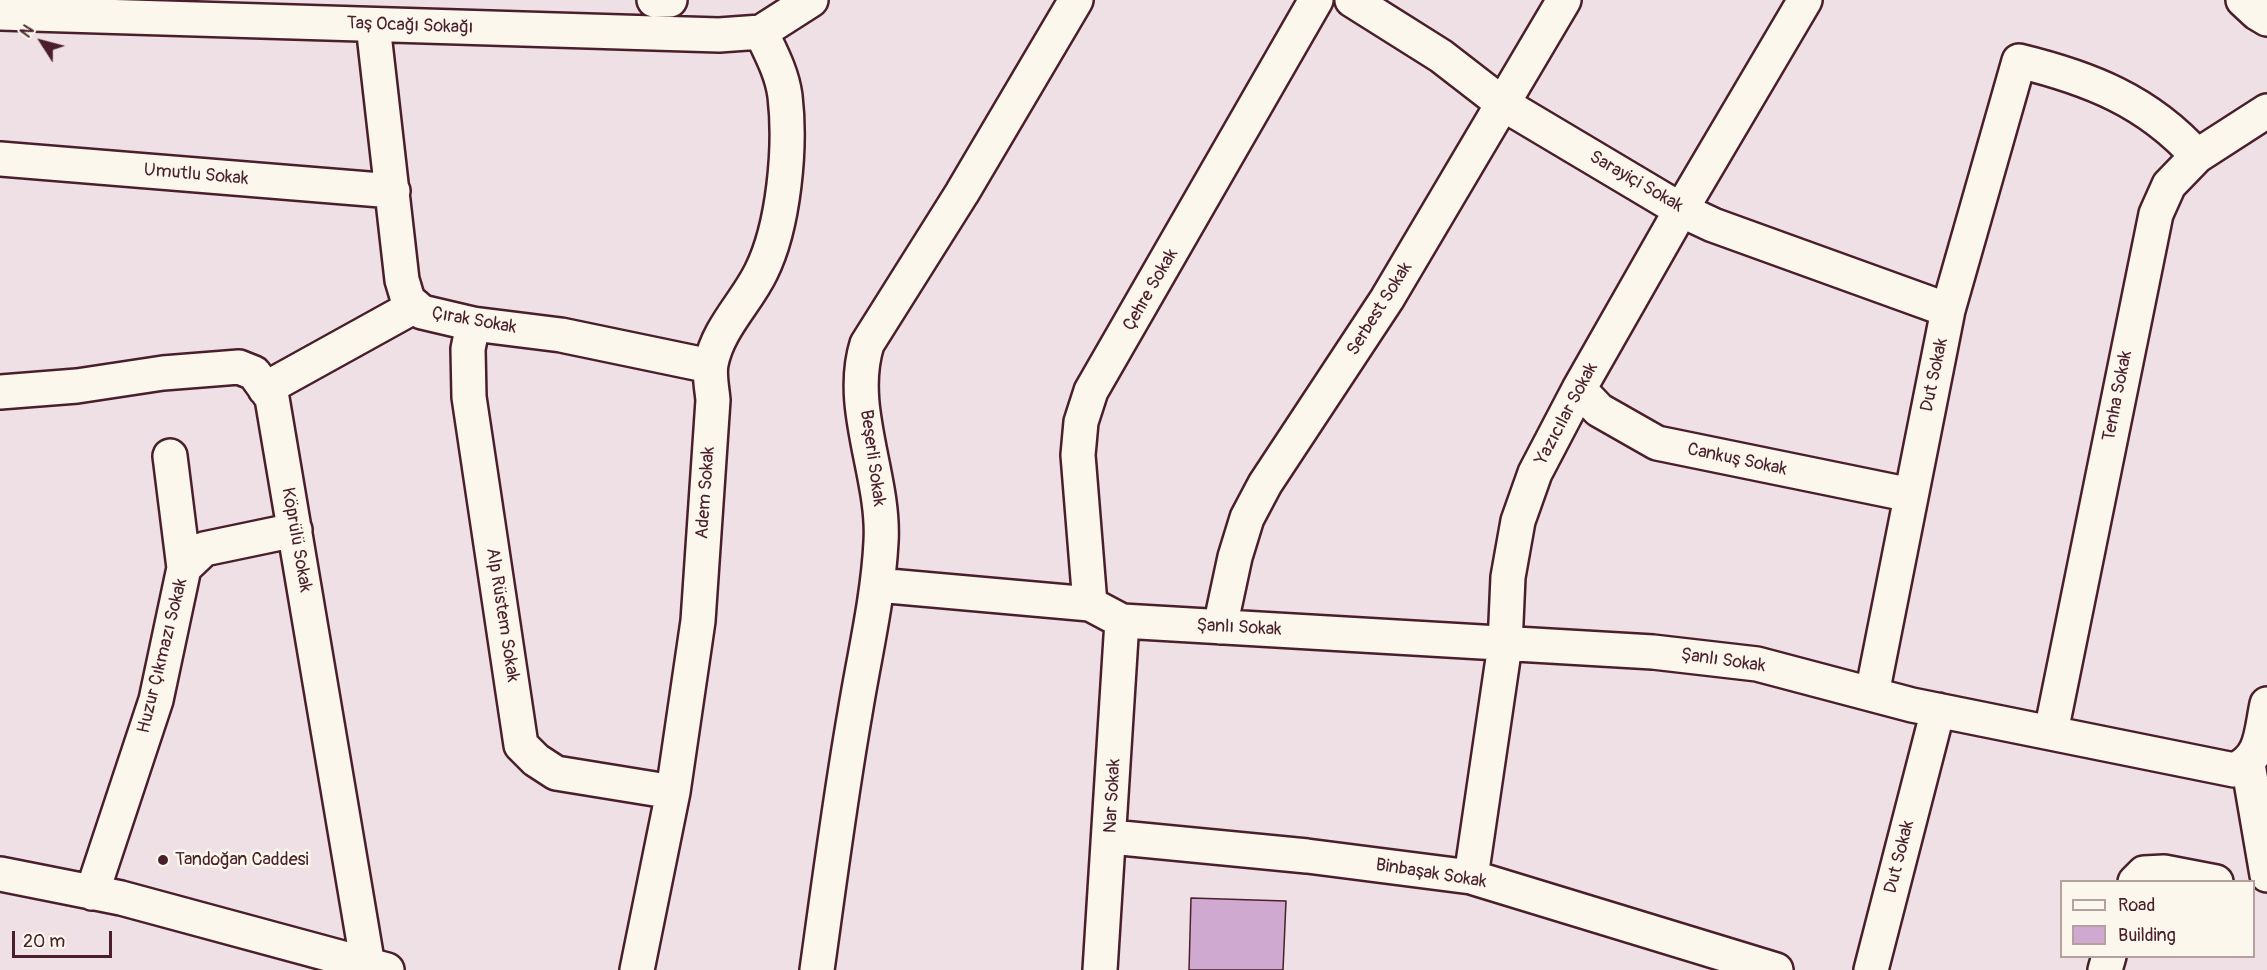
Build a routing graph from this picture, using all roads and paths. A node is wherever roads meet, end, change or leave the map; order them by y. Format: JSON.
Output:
{"nodes":[{"id":1,"x":654,"y":0,"type":"edge"},
{"id":2,"x":670,"y":0,"type":"edge"},
{"id":3,"x":811,"y":0,"type":"edge"},
{"id":4,"x":1076,"y":0,"type":"edge"},
{"id":5,"x":1316,"y":0,"type":"edge"},
{"id":6,"x":1352,"y":0,"type":"edge"},
{"id":7,"x":1564,"y":0,"type":"edge"},
{"id":8,"x":1804,"y":0,"type":"edge"},
{"id":9,"x":0,"y":13,"type":"edge"},
{"id":10,"x":373,"y":25,"type":"junction"},
{"id":11,"x":762,"y":32,"type":"junction"},
{"id":12,"x":1503,"y":104,"type":"junction"},
{"id":13,"x":2267,"y":111,"type":"edge"},
{"id":14,"x":2197,"y":156,"type":"junction"},
{"id":15,"x":0,"y":159,"type":"edge"},
{"id":16,"x":393,"y":191,"type":"junction"},
{"id":17,"x":1681,"y":210,"type":"junction"},
{"id":18,"x":416,"y":306,"type":"junction"},
{"id":19,"x":1948,"y":310,"type":"junction"},
{"id":20,"x":473,"y":324,"type":"junction"},
{"id":21,"x":710,"y":366,"type":"junction"},
{"id":22,"x":266,"y":389,"type":"junction"},
{"id":23,"x":1579,"y":389,"type":"junction"},
{"id":24,"x":0,"y":392,"type":"edge"},
{"id":25,"x":170,"y":456,"type":"dead end"},
{"id":26,"x":1911,"y":495,"type":"junction"},
{"id":27,"x":295,"y":530,"type":"junction"},
{"id":28,"x":184,"y":568,"type":"junction"},
{"id":29,"x":877,"y":585,"type":"junction"},
{"id":30,"x":1090,"y":604,"type":"junction"},
{"id":31,"x":1122,"y":621,"type":"junction"},
{"id":32,"x":1220,"y":627,"type":"junction"},
{"id":33,"x":1505,"y":645,"type":"junction"},
{"id":34,"x":1872,"y":694,"type":"junction"},
{"id":35,"x":2267,"y":704,"type":"edge"},
{"id":36,"x":1938,"y":710,"type":"junction"},
{"id":37,"x":2051,"y":732,"type":"junction"},
{"id":38,"x":2248,"y":764,"type":"junction"},
{"id":39,"x":673,"y":792,"type":"junction"},
{"id":40,"x":1111,"y":837,"type":"junction"},
{"id":41,"x":0,"y":874,"type":"edge"},
{"id":42,"x":2267,"y":875,"type":"edge"},
{"id":43,"x":1470,"y":877,"type":"junction"},
{"id":44,"x":2136,"y":880,"type":"edge"},
{"id":45,"x":2206,"y":880,"type":"edge"},
{"id":46,"x":92,"y":893,"type":"junction"},
{"id":47,"x":377,"y":968,"type":"edge"},
{"id":48,"x":637,"y":970,"type":"edge"},
{"id":49,"x":817,"y":970,"type":"edge"},
{"id":50,"x":1100,"y":970,"type":"edge"},
{"id":51,"x":1776,"y":970,"type":"edge"},
{"id":52,"x":1871,"y":970,"type":"edge"}],
"edges":[{"from":1,"to":2,"type":"street"},
{"from":3,"to":11,"type":"street","name":"Taş Ocağı Sokağı"},
{"from":4,"to":29,"type":"street","name":"Beşerli Sokak"},
{"from":5,"to":30,"type":"street","name":"Çehre Sokak"},
{"from":6,"to":12,"type":"street","name":"Sarayiçi Sokak"},
{"from":7,"to":12,"type":"street","name":"Serbest Sokak"},
{"from":8,"to":17,"type":"street","name":"Yazıcılar Sokak"},
{"from":9,"to":10,"type":"street","name":"Taş Ocağı Sokağı"},
{"from":10,"to":11,"type":"street","name":"Taş Ocağı Sokağı"},
{"from":10,"to":16,"type":"street","name":"Çırak Sokak"},
{"from":11,"to":21,"type":"street","name":"Adem Sokak"},
{"from":12,"to":17,"type":"street","name":"Sarayiçi Sokak"},
{"from":12,"to":32,"type":"street","name":"Serbest Sokak"},
{"from":13,"to":14,"type":"street","name":"Tenha Sokak"},
{"from":14,"to":19,"type":"street","name":"Dut Sokak"},
{"from":14,"to":37,"type":"street","name":"Tenha Sokak"},
{"from":15,"to":16,"type":"street","name":"Umutlu Sokak"},
{"from":16,"to":18,"type":"street","name":"Çırak Sokak"},
{"from":17,"to":19,"type":"street","name":"Sarayiçi Sokak"},
{"from":17,"to":23,"type":"street","name":"Yazıcılar Sokak"},
{"from":18,"to":20,"type":"street","name":"Çırak Sokak"},
{"from":18,"to":22,"type":"street"},
{"from":19,"to":26,"type":"street","name":"Dut Sokak"},
{"from":20,"to":21,"type":"street","name":"Çırak Sokak"},
{"from":20,"to":39,"type":"street","name":"Alp Rüstem Sokak"},
{"from":21,"to":39,"type":"street","name":"Adem Sokak"},
{"from":22,"to":24,"type":"street","name":"Köprülü Sokak"},
{"from":22,"to":27,"type":"street","name":"Köprülü Sokak"},
{"from":23,"to":26,"type":"street","name":"Cankuş Sokak"},
{"from":23,"to":33,"type":"street","name":"Yazıcılar Sokak"},
{"from":25,"to":28,"type":"street"},
{"from":26,"to":34,"type":"street","name":"Dut Sokak"},
{"from":27,"to":28,"type":"street","name":"Huzur Çıkmazı Sokak"},
{"from":27,"to":47,"type":"street","name":"Köprülü Sokak"},
{"from":28,"to":46,"type":"street","name":"Huzur Çıkmazı Sokak"},
{"from":29,"to":30,"type":"street"},
{"from":29,"to":49,"type":"street","name":"Beşerli Sokak"},
{"from":30,"to":31,"type":"street"},
{"from":31,"to":32,"type":"street","name":"Şanlı Sokak"},
{"from":31,"to":40,"type":"street","name":"Nar Sokak"},
{"from":32,"to":33,"type":"street","name":"Şanlı Sokak"},
{"from":33,"to":34,"type":"street","name":"Şanlı Sokak"},
{"from":33,"to":43,"type":"street","name":"Yazıcılar Sokak"},
{"from":34,"to":36,"type":"street","name":"Şanlı Sokak"},
{"from":35,"to":38,"type":"street"},
{"from":36,"to":37,"type":"street","name":"Şanlı Sokak"},
{"from":36,"to":52,"type":"street","name":"Dut Sokak"},
{"from":37,"to":38,"type":"street","name":"Şanlı Sokak"},
{"from":38,"to":42,"type":"street"},
{"from":39,"to":48,"type":"street","name":"Adem Sokak"},
{"from":40,"to":43,"type":"street","name":"Binbaşak Sokak"},
{"from":40,"to":50,"type":"street","name":"Nar Sokak"},
{"from":41,"to":46,"type":"street"},
{"from":43,"to":51,"type":"street","name":"Binbaşak Sokak"},
{"from":44,"to":45,"type":"street"},
{"from":46,"to":47,"type":"street"}]}
